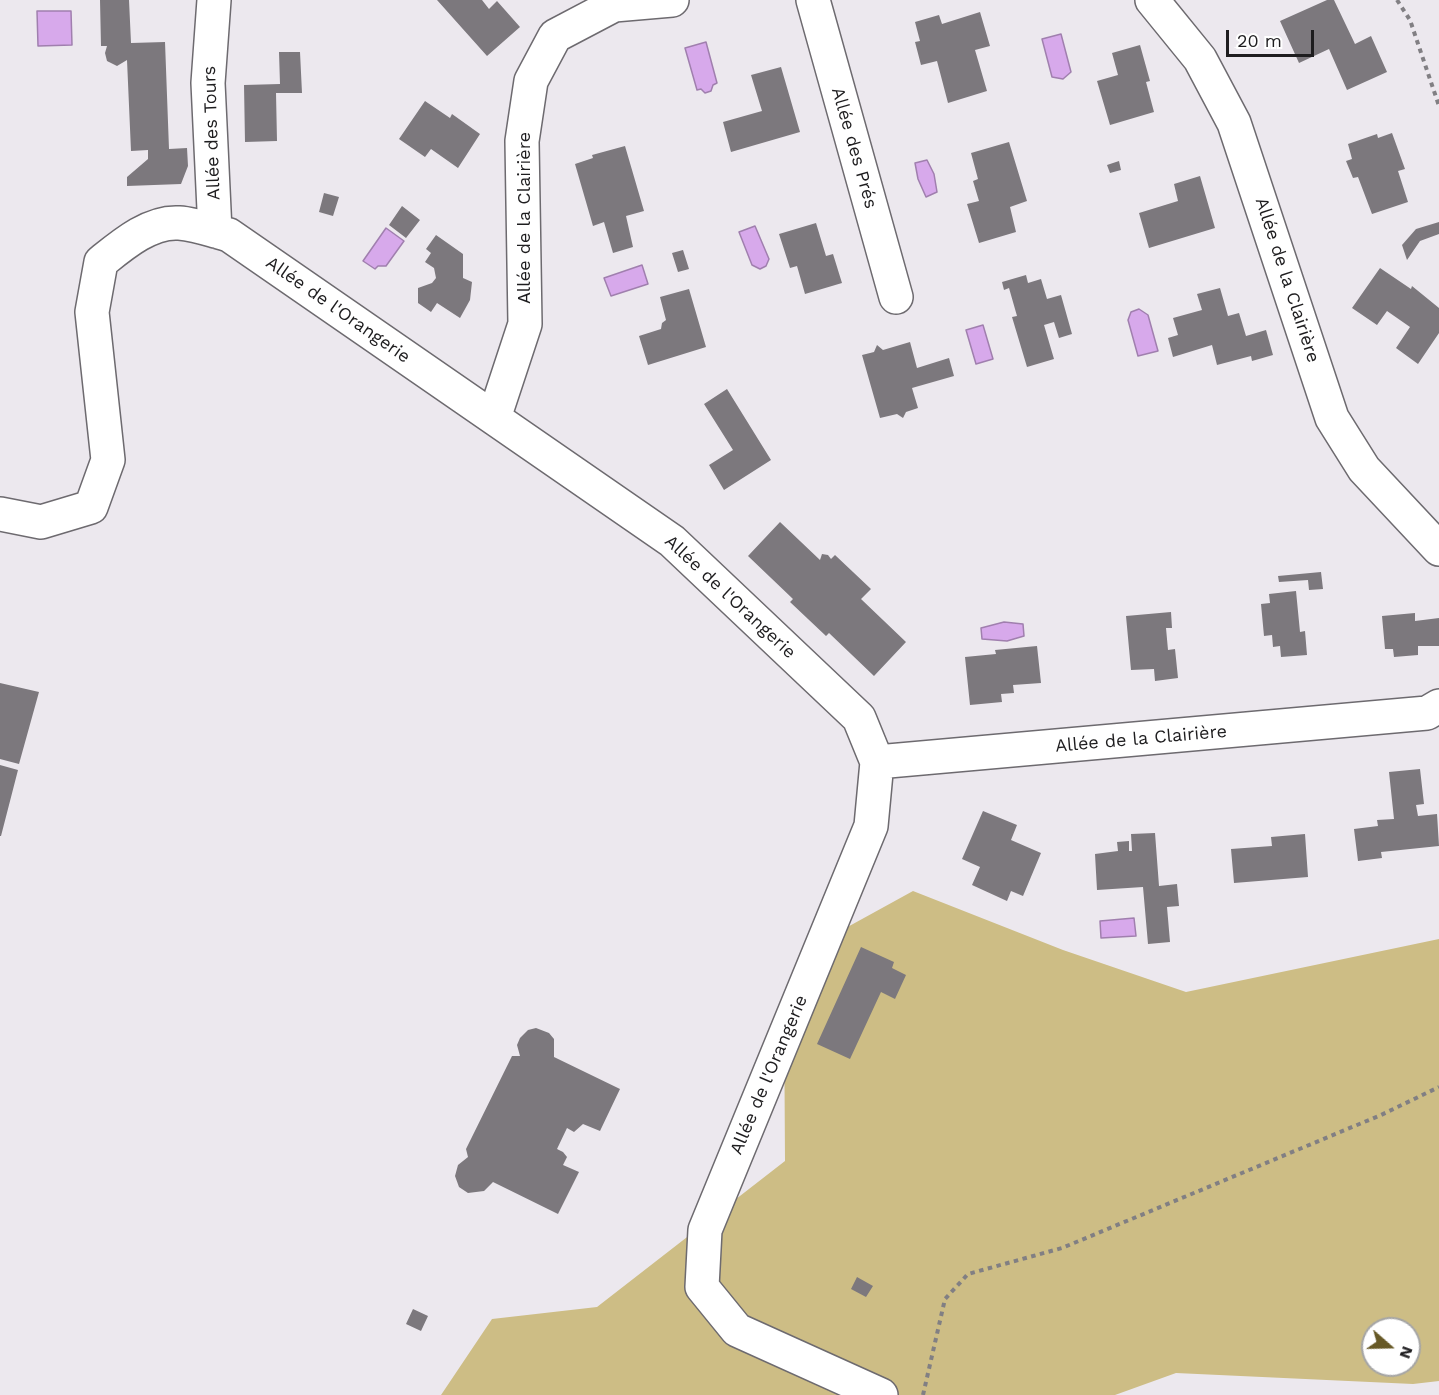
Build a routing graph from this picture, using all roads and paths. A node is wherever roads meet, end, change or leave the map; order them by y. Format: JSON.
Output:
{"nodes":[{"id":1,"x":214,"y":0,"type":"edge"},
{"id":2,"x":672,"y":0,"type":"edge"},
{"id":3,"x":813,"y":0,"type":"edge"},
{"id":4,"x":1152,"y":0,"type":"edge"},
{"id":5,"x":1397,"y":0,"type":"edge"},
{"id":6,"x":1439,"y":106,"type":"edge"},
{"id":7,"x":215,"y":231,"type":"junction"},
{"id":8,"x":896,"y":297,"type":"dead end"},
{"id":9,"x":494,"y":418,"type":"junction"},
{"id":10,"x":0,"y":514,"type":"edge"},
{"id":11,"x":1439,"y":549,"type":"edge"},
{"id":12,"x":1439,"y":706,"type":"edge"},
{"id":13,"x":877,"y":762,"type":"junction"},
{"id":14,"x":1439,"y":1087,"type":"edge"},
{"id":15,"x":880,"y":1395,"type":"edge"},
{"id":16,"x":923,"y":1395,"type":"edge"}],
"edges":[{"from":1,"to":7,"type":"street","name":"Allée des Tours"},
{"from":2,"to":9,"type":"street","name":"Allée de la Clairière"},
{"from":3,"to":8,"type":"street","name":"Allée des Prés"},
{"from":4,"to":11,"type":"street","name":"Allée de la Clairière"},
{"from":5,"to":6,"type":"path"},
{"from":7,"to":9,"type":"street","name":"Allée de l'Orangerie"},
{"from":7,"to":10,"type":"street","name":"Allée de l'Orangerie"},
{"from":9,"to":13,"type":"street","name":"Allée de l'Orangerie"},
{"from":12,"to":13,"type":"street","name":"Allée de la Clairière"},
{"from":13,"to":15,"type":"street","name":"Allée de l'Orangerie"},
{"from":14,"to":16,"type":"path"}]}
